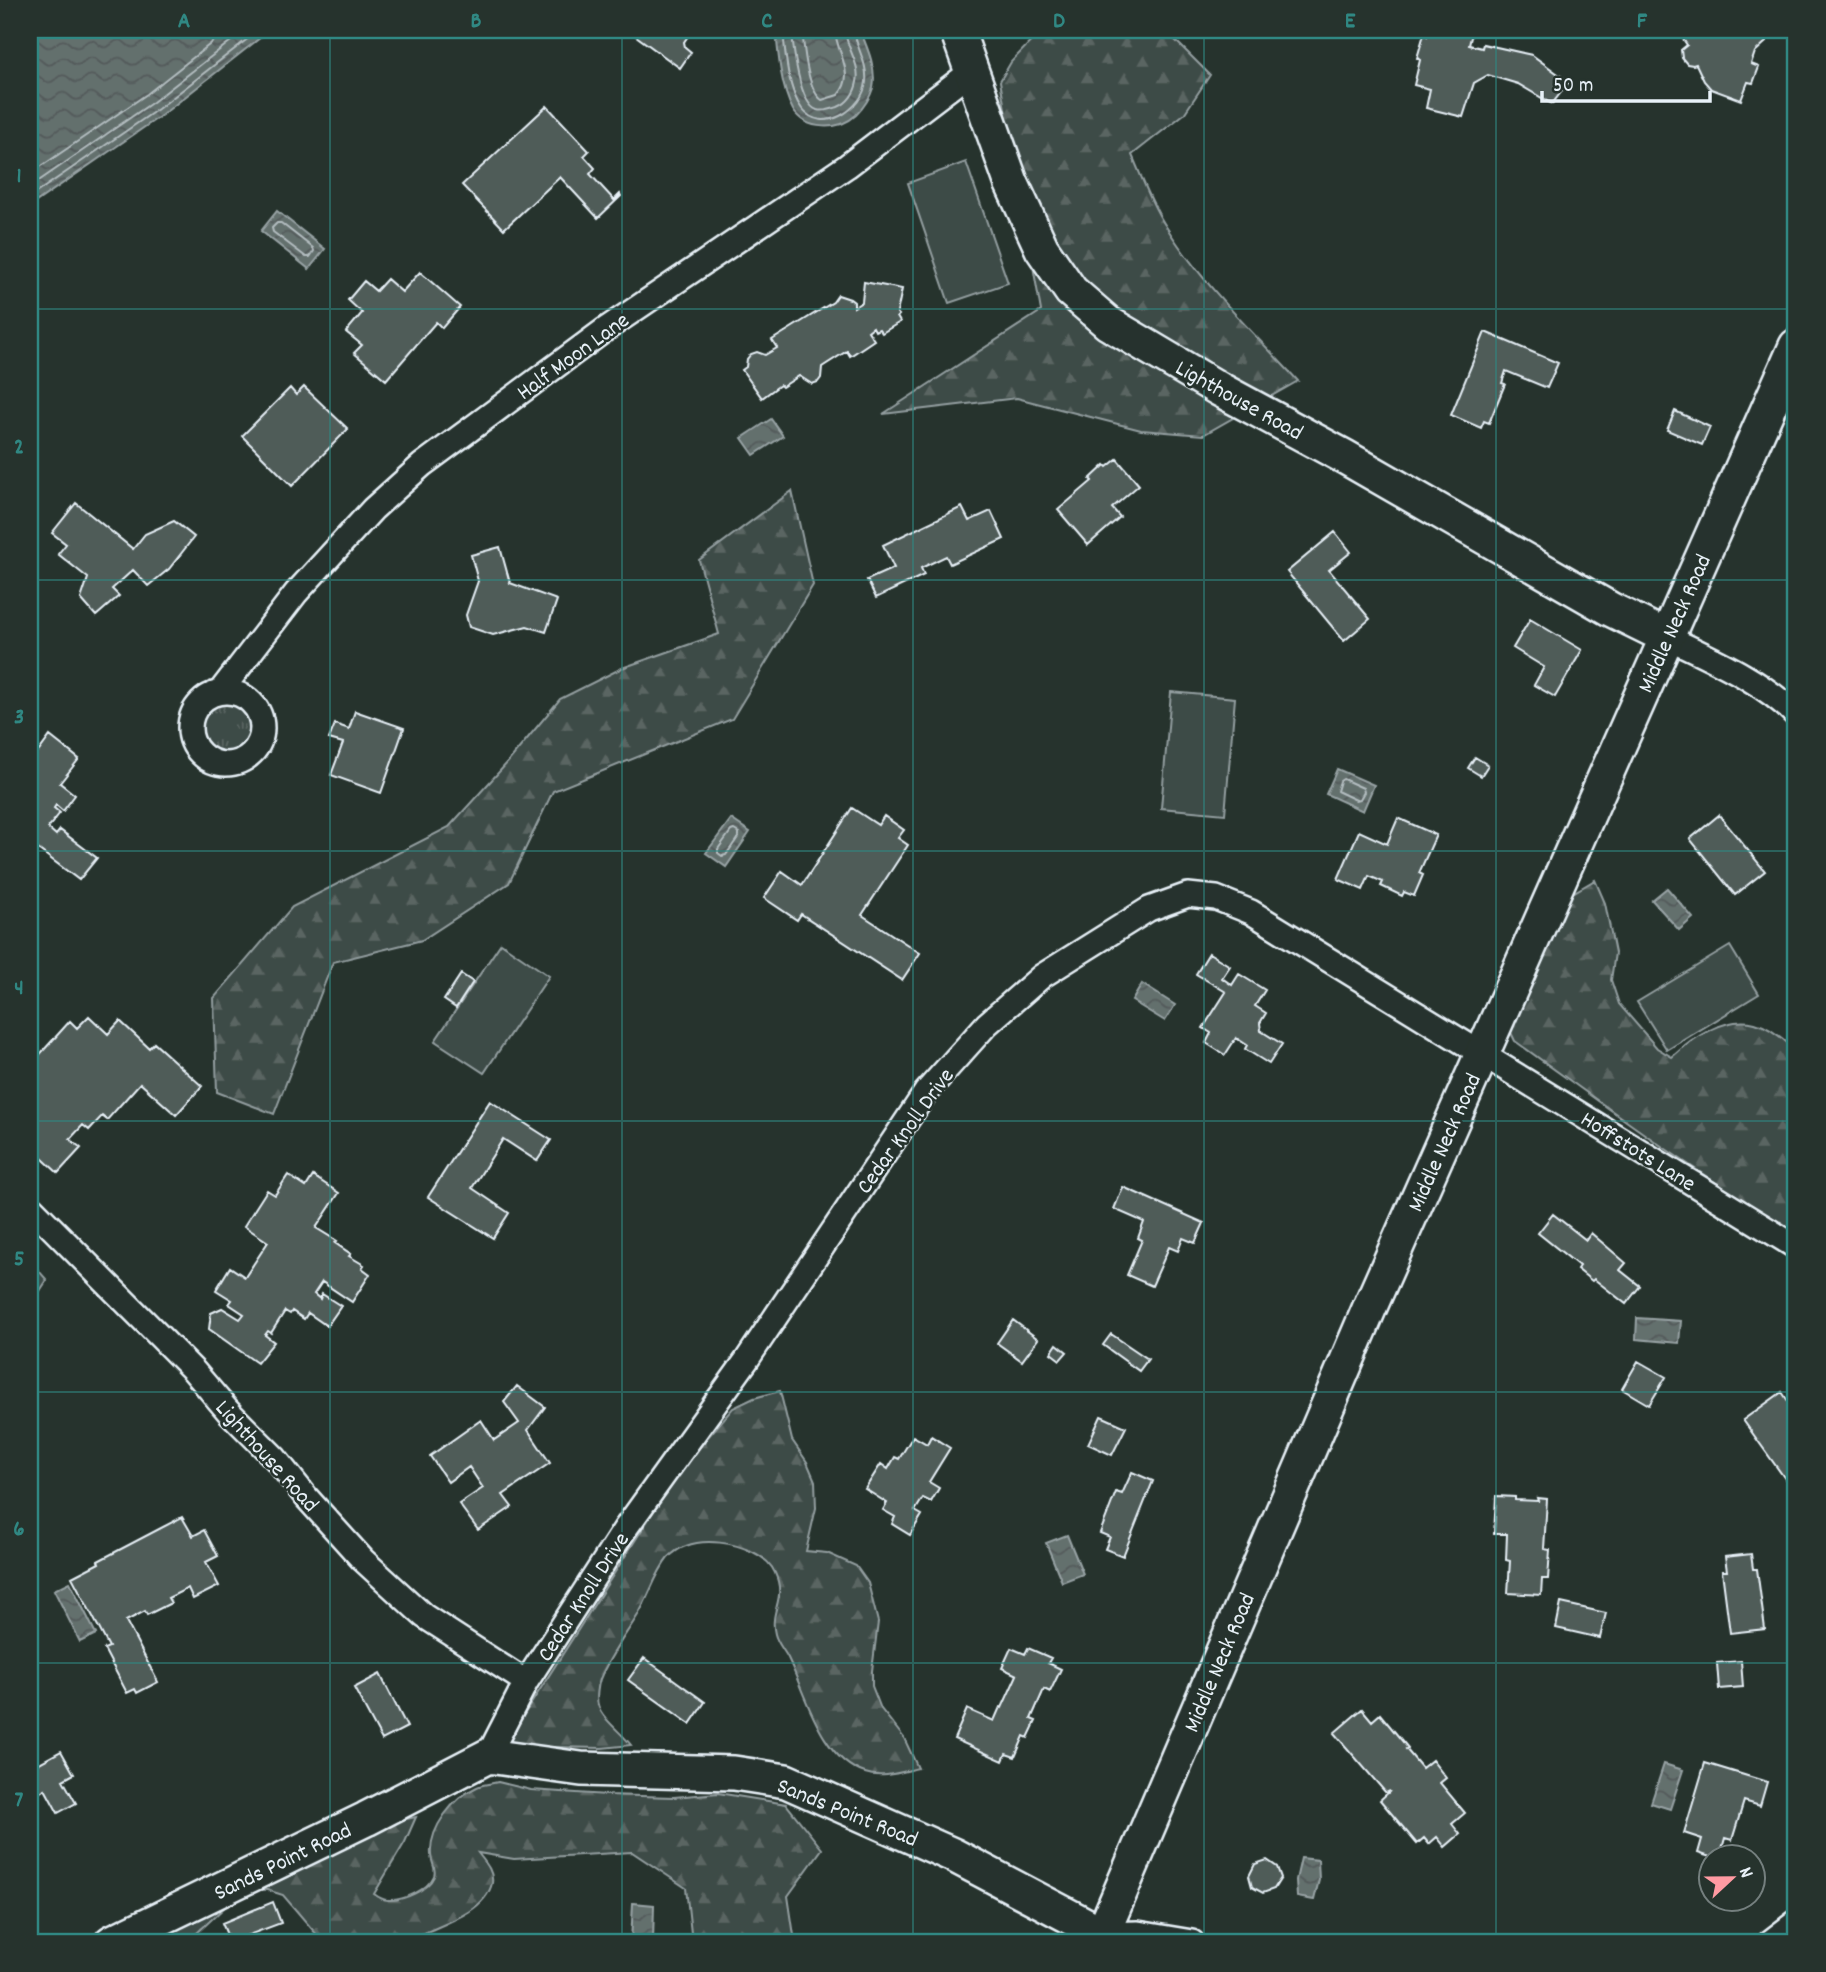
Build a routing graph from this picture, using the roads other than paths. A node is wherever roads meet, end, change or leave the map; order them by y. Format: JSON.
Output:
{"nodes":[{"id":1,"x":957,"y":30,"type":"edge"},
{"id":2,"x":972,"y":71,"type":"junction"},
{"id":3,"x":1796,"y":345,"type":"edge"},
{"id":4,"x":1667,"y":637,"type":"junction"},
{"id":5,"x":220,"y":692,"type":"dead end"},
{"id":6,"x":1796,"y":715,"type":"edge"},
{"id":7,"x":1482,"y":1053,"type":"junction"},
{"id":8,"x":30,"y":1206,"type":"edge"},
{"id":9,"x":1796,"y":1247,"type":"edge"},
{"id":10,"x":526,"y":1682,"type":"junction"},
{"id":11,"x":488,"y":1756,"type":"junction"},
{"id":12,"x":1796,"y":1922,"type":"edge"},
{"id":13,"x":1101,"y":1938,"type":"edge"},
{"id":14,"x":112,"y":1942,"type":"edge"},
{"id":15,"x":1192,"y":1942,"type":"edge"},
{"id":16,"x":1770,"y":1942,"type":"edge"}],
"edges":[{"from":1,"to":2,"type":"street","name":"Lighthouse Road"},
{"from":2,"to":4,"type":"street","name":"Lighthouse Road"},
{"from":2,"to":5,"type":"street","name":"Half Moon Lane"},
{"from":3,"to":4,"type":"street","name":"Middle Neck Road"},
{"from":4,"to":6,"type":"street"},
{"from":4,"to":7,"type":"street","name":"Middle Neck Road"},
{"from":7,"to":9,"type":"street","name":"Hoffstots Lane"},
{"from":7,"to":10,"type":"street","name":"Cedar Knoll Drive"},
{"from":7,"to":13,"type":"street","name":"Middle Neck Road"},
{"from":8,"to":10,"type":"street","name":"Lighthouse Road"},
{"from":10,"to":11,"type":"street"},
{"from":11,"to":13,"type":"street","name":"Sands Point Road"},
{"from":11,"to":14,"type":"street","name":"Sands Point Road"},
{"from":12,"to":16,"type":"street"},
{"from":13,"to":15,"type":"street"}]}
